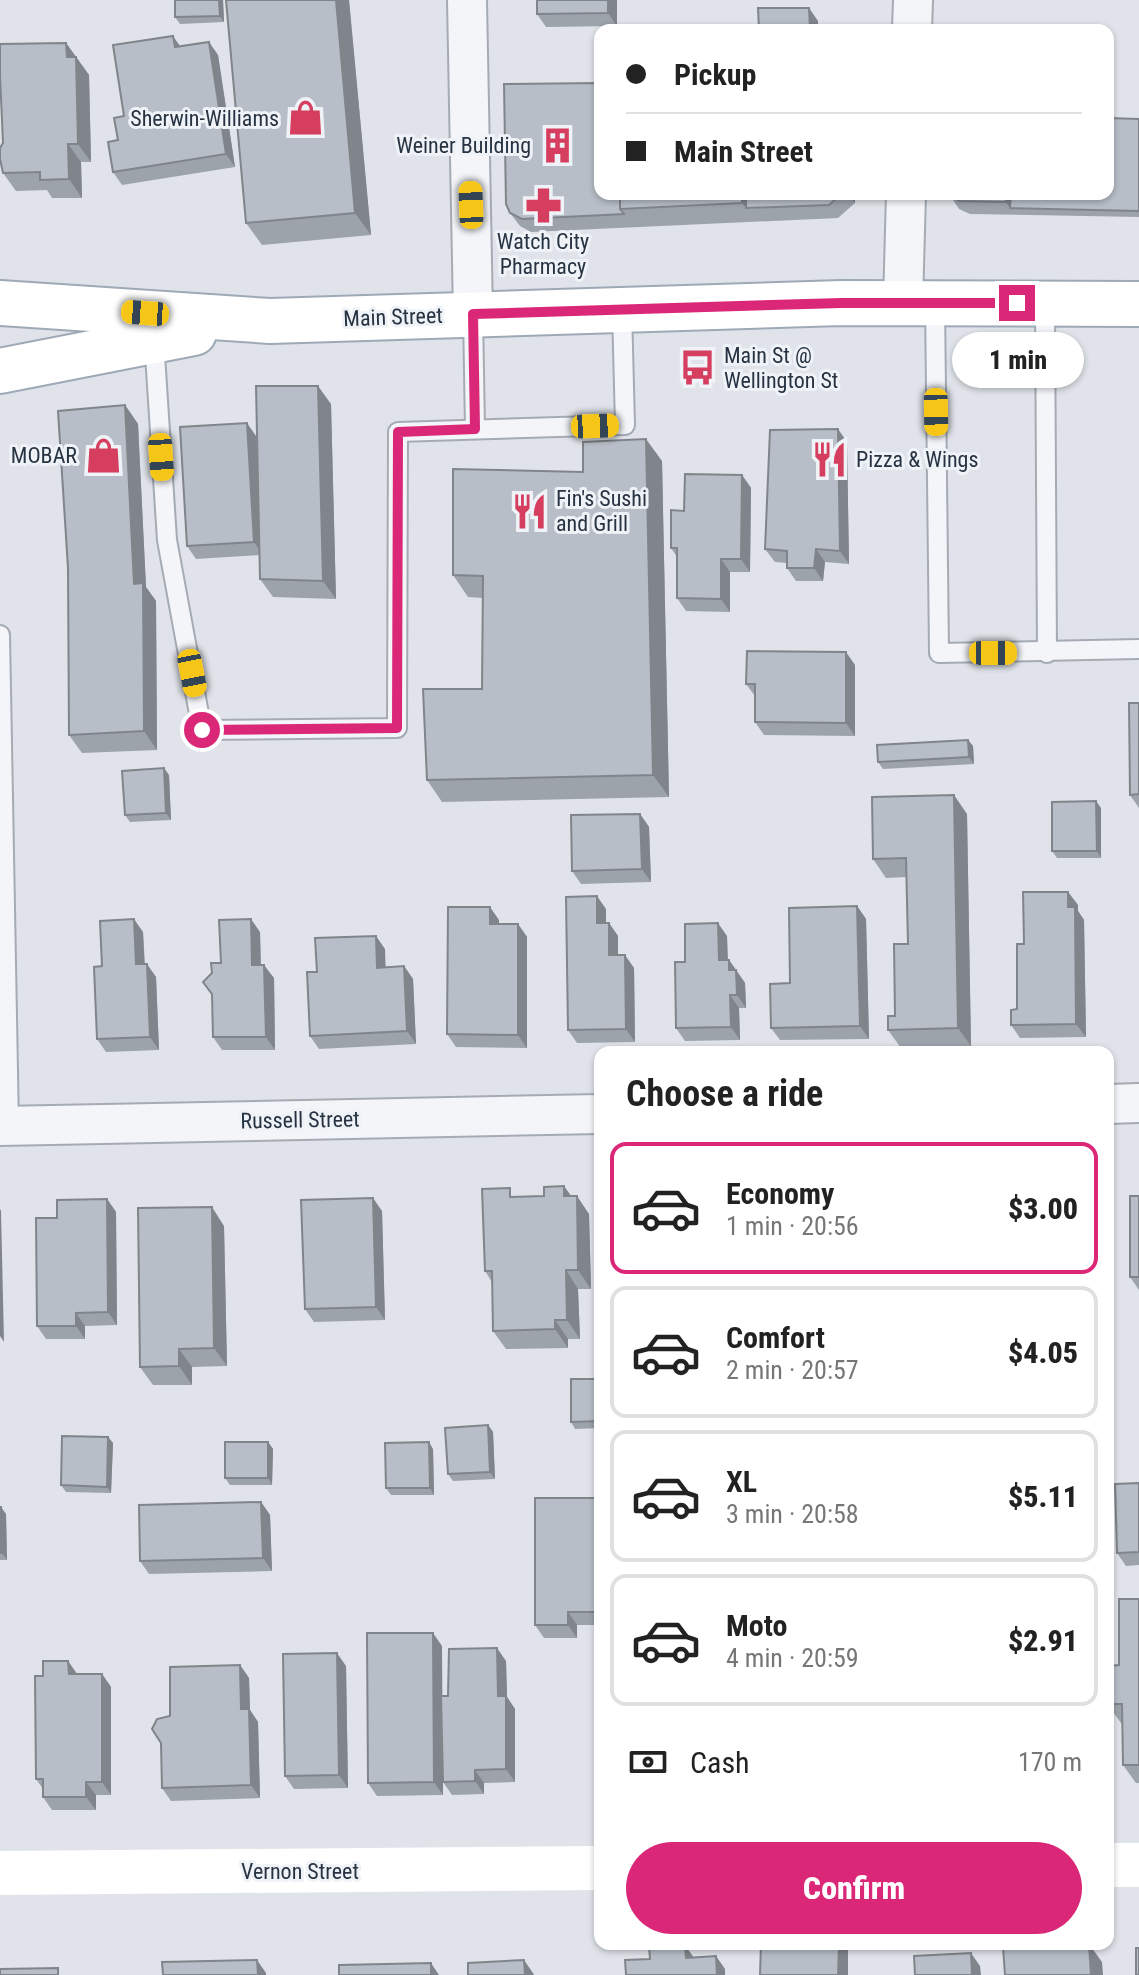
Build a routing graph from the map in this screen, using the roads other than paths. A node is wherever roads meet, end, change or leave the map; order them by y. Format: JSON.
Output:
{"nodes":[{"id":1,"x":467,"y":0,"type":"edge"},
{"id":2,"x":913,"y":0,"type":"edge"},
{"id":3,"x":912,"y":24,"type":"edge"},
{"id":4,"x":907,"y":200,"type":"edge"},
{"id":5,"x":0,"y":303,"type":"edge"},
{"id":6,"x":919,"y":303,"type":"junction"},
{"id":7,"x":1045,"y":303,"type":"junction"},
{"id":8,"x":1139,"y":304,"type":"edge"},
{"id":9,"x":622,"y":310,"type":"junction"},
{"id":10,"x":473,"y":314,"type":"junction"},
{"id":11,"x":270,"y":321,"type":"junction"},
{"id":12,"x":154,"y":339,"type":"junction"},
{"id":13,"x":0,"y":371,"type":"edge"},
{"id":14,"x":475,"y":429,"type":"junction"},
{"id":15,"x":0,"y":635,"type":"edge"},
{"id":16,"x":1139,"y":649,"type":"edge"},
{"id":17,"x":1047,"y":653,"type":"junction"},
{"id":18,"x":1139,"y":1103,"type":"edge"},
{"id":19,"x":1114,"y":1104,"type":"edge"},
{"id":20,"x":594,"y":1114,"type":"edge"},
{"id":21,"x":4,"y":1126,"type":"edge"},
{"id":22,"x":1114,"y":1865,"type":"edge"},
{"id":23,"x":1139,"y":1865,"type":"edge"},
{"id":24,"x":594,"y":1868,"type":"edge"},
{"id":25,"x":0,"y":1873,"type":"edge"}],
"edges":[{"from":1,"to":10,"type":"street"},
{"from":2,"to":3,"type":"street"},
{"from":4,"to":6,"type":"street"},
{"from":5,"to":11,"type":"main road","name":"Main Street"},
{"from":6,"to":7,"type":"main road","name":"Main Street"},
{"from":6,"to":9,"type":"main road","name":"Main Street"},
{"from":6,"to":17,"type":"lane"},
{"from":7,"to":8,"type":"main road","name":"Main Street"},
{"from":7,"to":17,"type":"lane"},
{"from":9,"to":10,"type":"main road","name":"Main Street"},
{"from":9,"to":14,"type":"lane"},
{"from":10,"to":11,"type":"main road","name":"Main Street"},
{"from":10,"to":14,"type":"lane"},
{"from":11,"to":12,"type":"main road","name":"Main Street"},
{"from":12,"to":13,"type":"main road","name":"Main Street"},
{"from":12,"to":14,"type":"lane"},
{"from":15,"to":21,"type":"lane"},
{"from":16,"to":17,"type":"lane"},
{"from":18,"to":19,"type":"street"},
{"from":20,"to":21,"type":"street","name":"Russell Street"},
{"from":22,"to":23,"type":"main road"},
{"from":24,"to":25,"type":"main road","name":"Vernon Street"}]}
